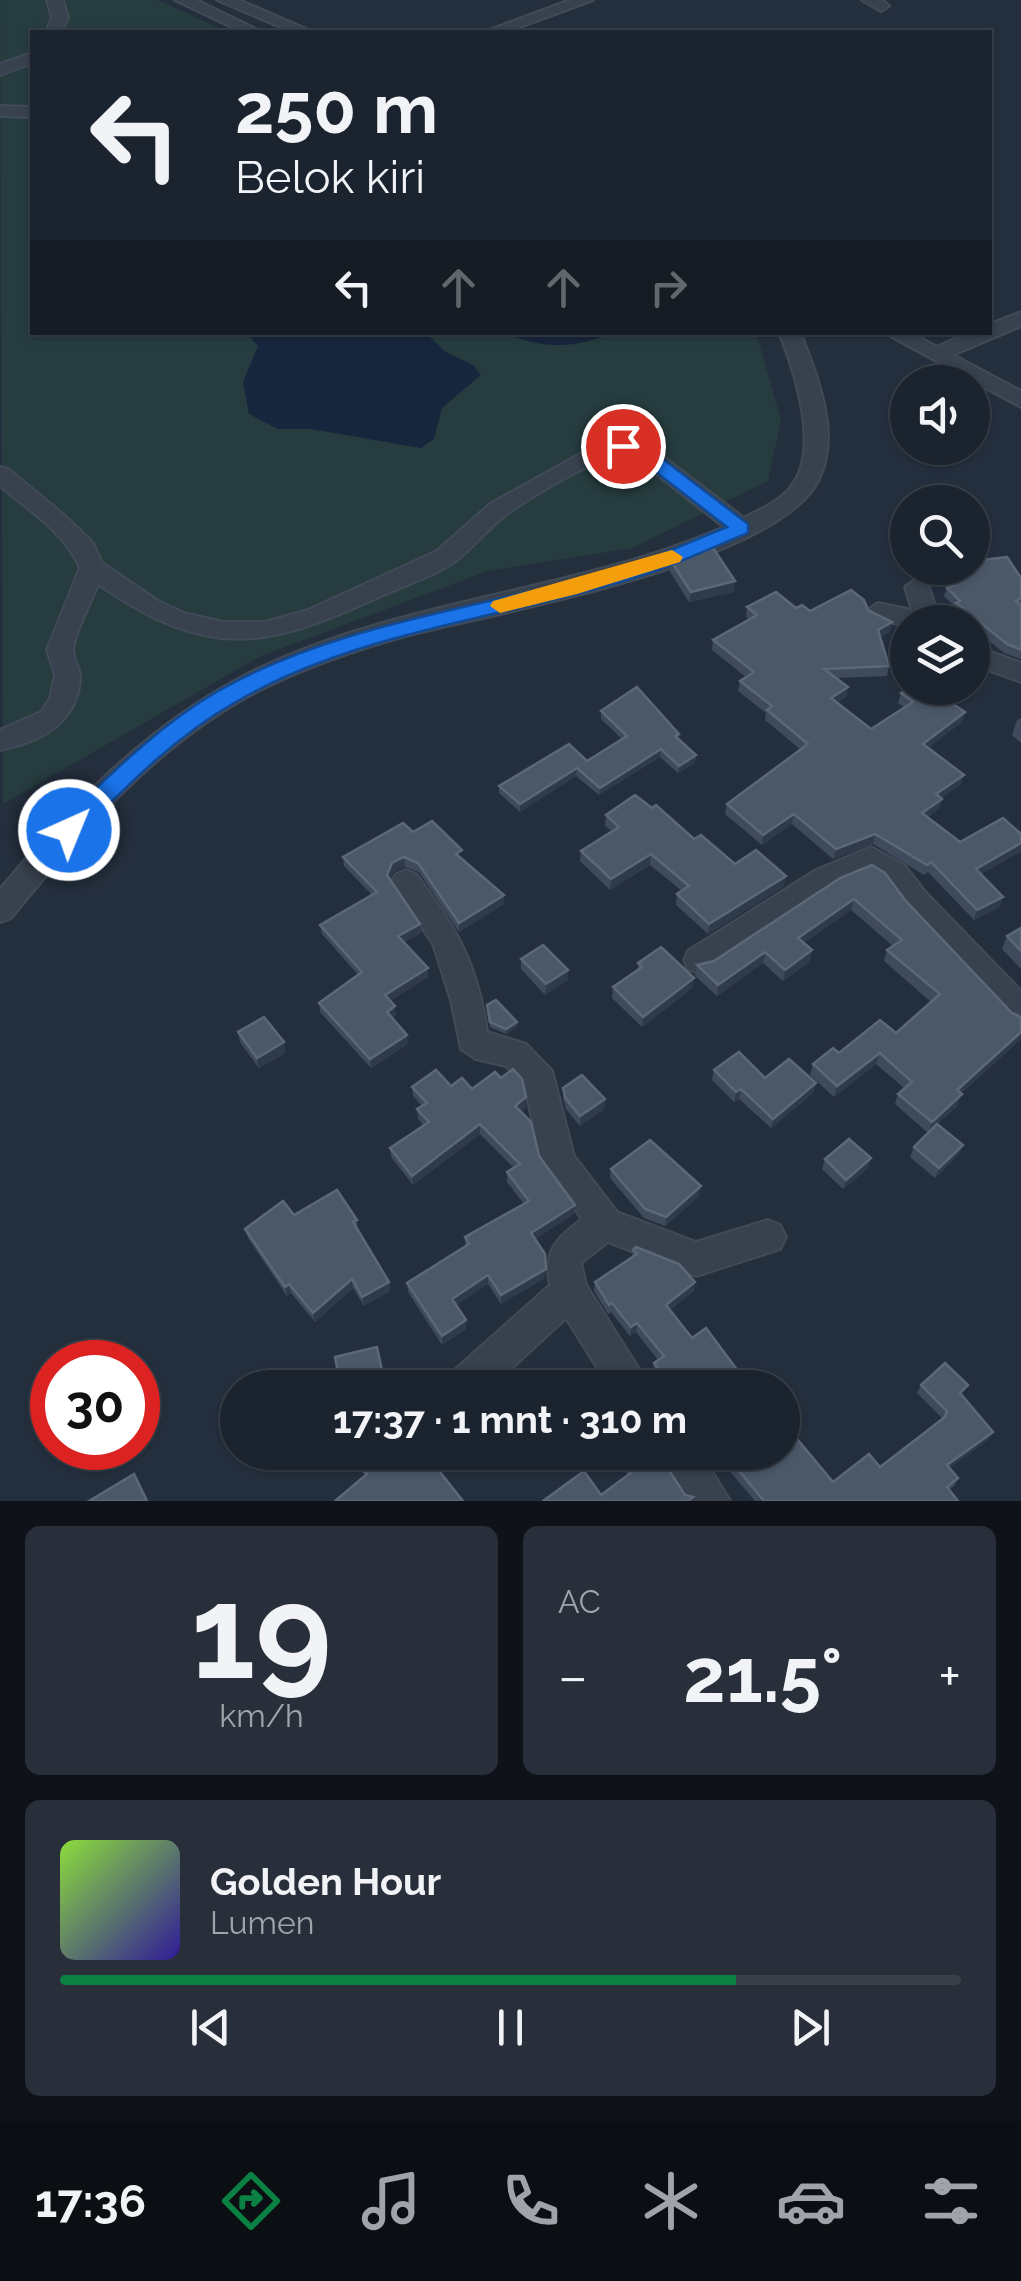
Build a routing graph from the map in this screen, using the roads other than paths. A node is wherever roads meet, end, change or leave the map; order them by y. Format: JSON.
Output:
{"nodes":[{"id":1,"x":55,"y":0,"type":"edge"},
{"id":2,"x":183,"y":0,"type":"edge"},
{"id":3,"x":225,"y":0,"type":"edge"},
{"id":4,"x":585,"y":0,"type":"edge"},
{"id":5,"x":55,"y":30,"type":"edge"},
{"id":6,"x":250,"y":30,"type":"edge"},
{"id":7,"x":300,"y":30,"type":"edge"},
{"id":8,"x":498,"y":30,"type":"edge"},
{"id":9,"x":30,"y":59,"type":"edge"},
{"id":10,"x":0,"y":70,"type":"edge"},
{"id":11,"x":0,"y":111,"type":"edge"},
{"id":12,"x":30,"y":112,"type":"edge"},
{"id":13,"x":1021,"y":318,"type":"edge"},
{"id":14,"x":992,"y":331,"type":"edge"},
{"id":15,"x":790,"y":335,"type":"edge"},
{"id":16,"x":899,"y":335,"type":"edge"},
{"id":17,"x":982,"y":335,"type":"edge"},
{"id":18,"x":936,"y":355,"type":"junction"},
{"id":19,"x":1021,"y":400,"type":"edge"},
{"id":20,"x":0,"y":474,"type":"edge"},
{"id":21,"x":741,"y":528,"type":"junction"},
{"id":22,"x":92,"y":568,"type":"junction"},
{"id":23,"x":917,"y":587,"type":"dead end"},
{"id":24,"x":923,"y":605,"type":"edge"},
{"id":25,"x":878,"y":612,"type":"edge"},
{"id":26,"x":890,"y":614,"type":"edge"},
{"id":27,"x":990,"y":661,"type":"edge"},
{"id":28,"x":1021,"y":673,"type":"edge"},
{"id":29,"x":0,"y":740,"type":"edge"},
{"id":30,"x":406,"y":882,"type":"dead end"},
{"id":31,"x":0,"y":910,"type":"edge"},
{"id":32,"x":699,"y":960,"type":"edge"},
{"id":33,"x":1021,"y":1012,"type":"edge"},
{"id":34,"x":604,"y":1224,"type":"junction"},
{"id":35,"x":768,"y":1238,"type":"dead end"},
{"id":36,"x":570,"y":1291,"type":"junction"},
{"id":37,"x":482,"y":1370,"type":"edge"},
{"id":38,"x":620,"y":1370,"type":"edge"},
{"id":39,"x":688,"y":1470,"type":"edge"},
{"id":40,"x":710,"y":1501,"type":"edge"}],
"edges":[{"from":1,"to":5,"type":"street"},
{"from":2,"to":6,"type":"street"},
{"from":3,"to":7,"type":"street"},
{"from":4,"to":8,"type":"street"},
{"from":9,"to":10,"type":"street"},
{"from":11,"to":12,"type":"street"},
{"from":13,"to":14,"type":"street"},
{"from":15,"to":21,"type":"street"},
{"from":16,"to":18,"type":"street"},
{"from":17,"to":18,"type":"street"},
{"from":18,"to":19,"type":"street"},
{"from":20,"to":22,"type":"street"},
{"from":21,"to":22,"type":"street"},
{"from":21,"to":31,"type":"street"},
{"from":22,"to":29,"type":"street"},
{"from":23,"to":24,"type":"street"},
{"from":25,"to":26,"type":"street"},
{"from":27,"to":28,"type":"street"},
{"from":30,"to":34,"type":"street"},
{"from":32,"to":33,"type":"street"},
{"from":34,"to":35,"type":"street"},
{"from":34,"to":36,"type":"street"},
{"from":36,"to":37,"type":"street"},
{"from":36,"to":38,"type":"street"},
{"from":39,"to":40,"type":"street"}]}
